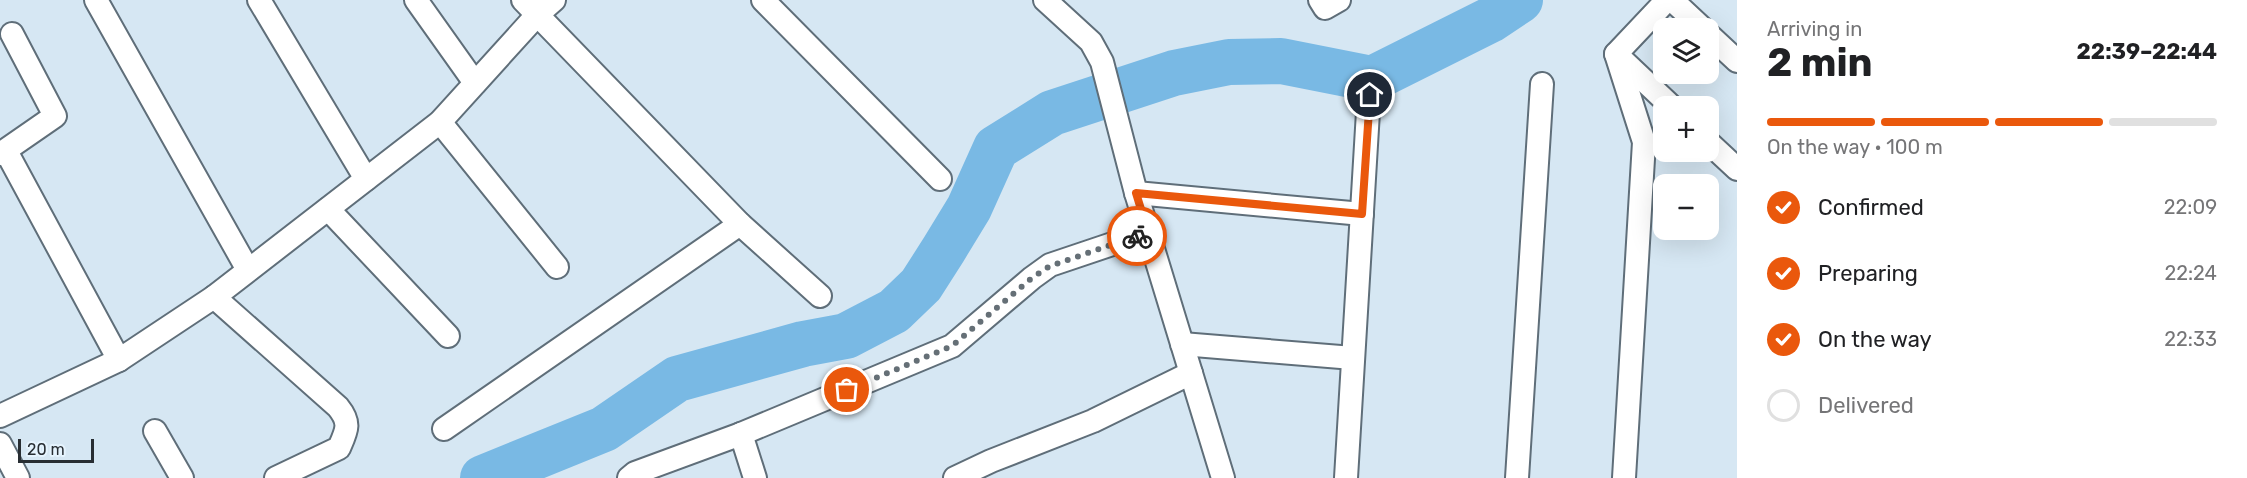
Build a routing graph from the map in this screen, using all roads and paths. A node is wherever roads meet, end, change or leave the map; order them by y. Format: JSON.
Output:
{"nodes":[{"id":1,"x":96,"y":0,"type":"edge"},
{"id":2,"x":259,"y":0,"type":"edge"},
{"id":3,"x":416,"y":0,"type":"edge"},
{"id":4,"x":763,"y":0,"type":"edge"},
{"id":5,"x":1045,"y":0,"type":"edge"},
{"id":6,"x":1320,"y":0,"type":"edge"},
{"id":7,"x":1339,"y":0,"type":"edge"},
{"id":8,"x":1667,"y":0,"type":"edge"},
{"id":9,"x":1672,"y":0,"type":"edge"},
{"id":10,"x":538,"y":5,"type":"edge"},
{"id":11,"x":1691,"y":18,"type":"edge"},
{"id":12,"x":12,"y":34,"type":"dead end"},
{"id":13,"x":1719,"y":44,"type":"edge"},
{"id":14,"x":1616,"y":54,"type":"junction"},
{"id":15,"x":1737,"y":61,"type":"edge"},
{"id":16,"x":476,"y":82,"type":"junction"},
{"id":17,"x":1542,"y":84,"type":"dead end"},
{"id":18,"x":1370,"y":95,"type":"dead end"},
{"id":19,"x":1660,"y":96,"type":"edge"},
{"id":20,"x":440,"y":122,"type":"junction"},
{"id":21,"x":3,"y":152,"type":"edge"},
{"id":22,"x":1719,"y":152,"type":"edge"},
{"id":23,"x":1737,"y":169,"type":"edge"},
{"id":24,"x":366,"y":179,"type":"junction"},
{"id":25,"x":940,"y":179,"type":"dead end"},
{"id":26,"x":1136,"y":193,"type":"junction"},
{"id":27,"x":328,"y":209,"type":"junction"},
{"id":28,"x":1362,"y":214,"type":"junction"},
{"id":29,"x":740,"y":224,"type":"junction"},
{"id":30,"x":1148,"y":232,"type":"junction"},
{"id":31,"x":557,"y":267,"type":"dead end"},
{"id":32,"x":248,"y":270,"type":"junction"},
{"id":33,"x":820,"y":296,"type":"dead end"},
{"id":34,"x":214,"y":297,"type":"junction"},
{"id":35,"x":448,"y":336,"type":"dead end"},
{"id":36,"x":1182,"y":344,"type":"junction"},
{"id":37,"x":1353,"y":358,"type":"junction"},
{"id":38,"x":119,"y":360,"type":"junction"},
{"id":39,"x":1191,"y":373,"type":"junction"},
{"id":40,"x":0,"y":416,"type":"edge"},
{"id":41,"x":444,"y":429,"type":"dead end"},
{"id":42,"x":155,"y":430,"type":"dead end"},
{"id":43,"x":741,"y":434,"type":"junction"},
{"id":44,"x":0,"y":444,"type":"edge"},
{"id":45,"x":18,"y":478,"type":"edge"},
{"id":46,"x":182,"y":478,"type":"edge"},
{"id":47,"x":276,"y":478,"type":"edge"},
{"id":48,"x":629,"y":478,"type":"edge"},
{"id":49,"x":755,"y":478,"type":"edge"},
{"id":50,"x":955,"y":478,"type":"edge"},
{"id":51,"x":1223,"y":478,"type":"edge"},
{"id":52,"x":1346,"y":478,"type":"edge"},
{"id":53,"x":1517,"y":478,"type":"edge"},
{"id":54,"x":1624,"y":478,"type":"edge"}],
"edges":[{"from":1,"to":32,"type":"street"},
{"from":2,"to":24,"type":"street"},
{"from":3,"to":16,"type":"street"},
{"from":4,"to":25,"type":"street"},
{"from":5,"to":26,"type":"street"},
{"from":6,"to":7,"type":"street"},
{"from":8,"to":14,"type":"street"},
{"from":9,"to":11,"type":"street"},
{"from":10,"to":16,"type":"street"},
{"from":10,"to":29,"type":"street"},
{"from":12,"to":21,"type":"street"},
{"from":13,"to":15,"type":"street"},
{"from":14,"to":19,"type":"street"},
{"from":14,"to":54,"type":"street"},
{"from":16,"to":20,"type":"street"},
{"from":17,"to":53,"type":"street"},
{"from":18,"to":28,"type":"street"},
{"from":20,"to":24,"type":"street"},
{"from":20,"to":31,"type":"street"},
{"from":21,"to":38,"type":"street"},
{"from":22,"to":23,"type":"street"},
{"from":24,"to":27,"type":"street"},
{"from":26,"to":28,"type":"street"},
{"from":26,"to":30,"type":"street"},
{"from":27,"to":32,"type":"street"},
{"from":27,"to":35,"type":"street"},
{"from":28,"to":37,"type":"street"},
{"from":29,"to":33,"type":"street"},
{"from":29,"to":41,"type":"street"},
{"from":30,"to":36,"type":"street"},
{"from":30,"to":43,"type":"street"},
{"from":32,"to":34,"type":"street"},
{"from":34,"to":38,"type":"street"},
{"from":34,"to":47,"type":"street"},
{"from":36,"to":37,"type":"street"},
{"from":36,"to":39,"type":"street"},
{"from":37,"to":52,"type":"street"},
{"from":38,"to":40,"type":"street"},
{"from":39,"to":50,"type":"street"},
{"from":39,"to":51,"type":"street"},
{"from":42,"to":46,"type":"street"},
{"from":43,"to":48,"type":"street"},
{"from":43,"to":49,"type":"street"},
{"from":44,"to":45,"type":"street"}]}
